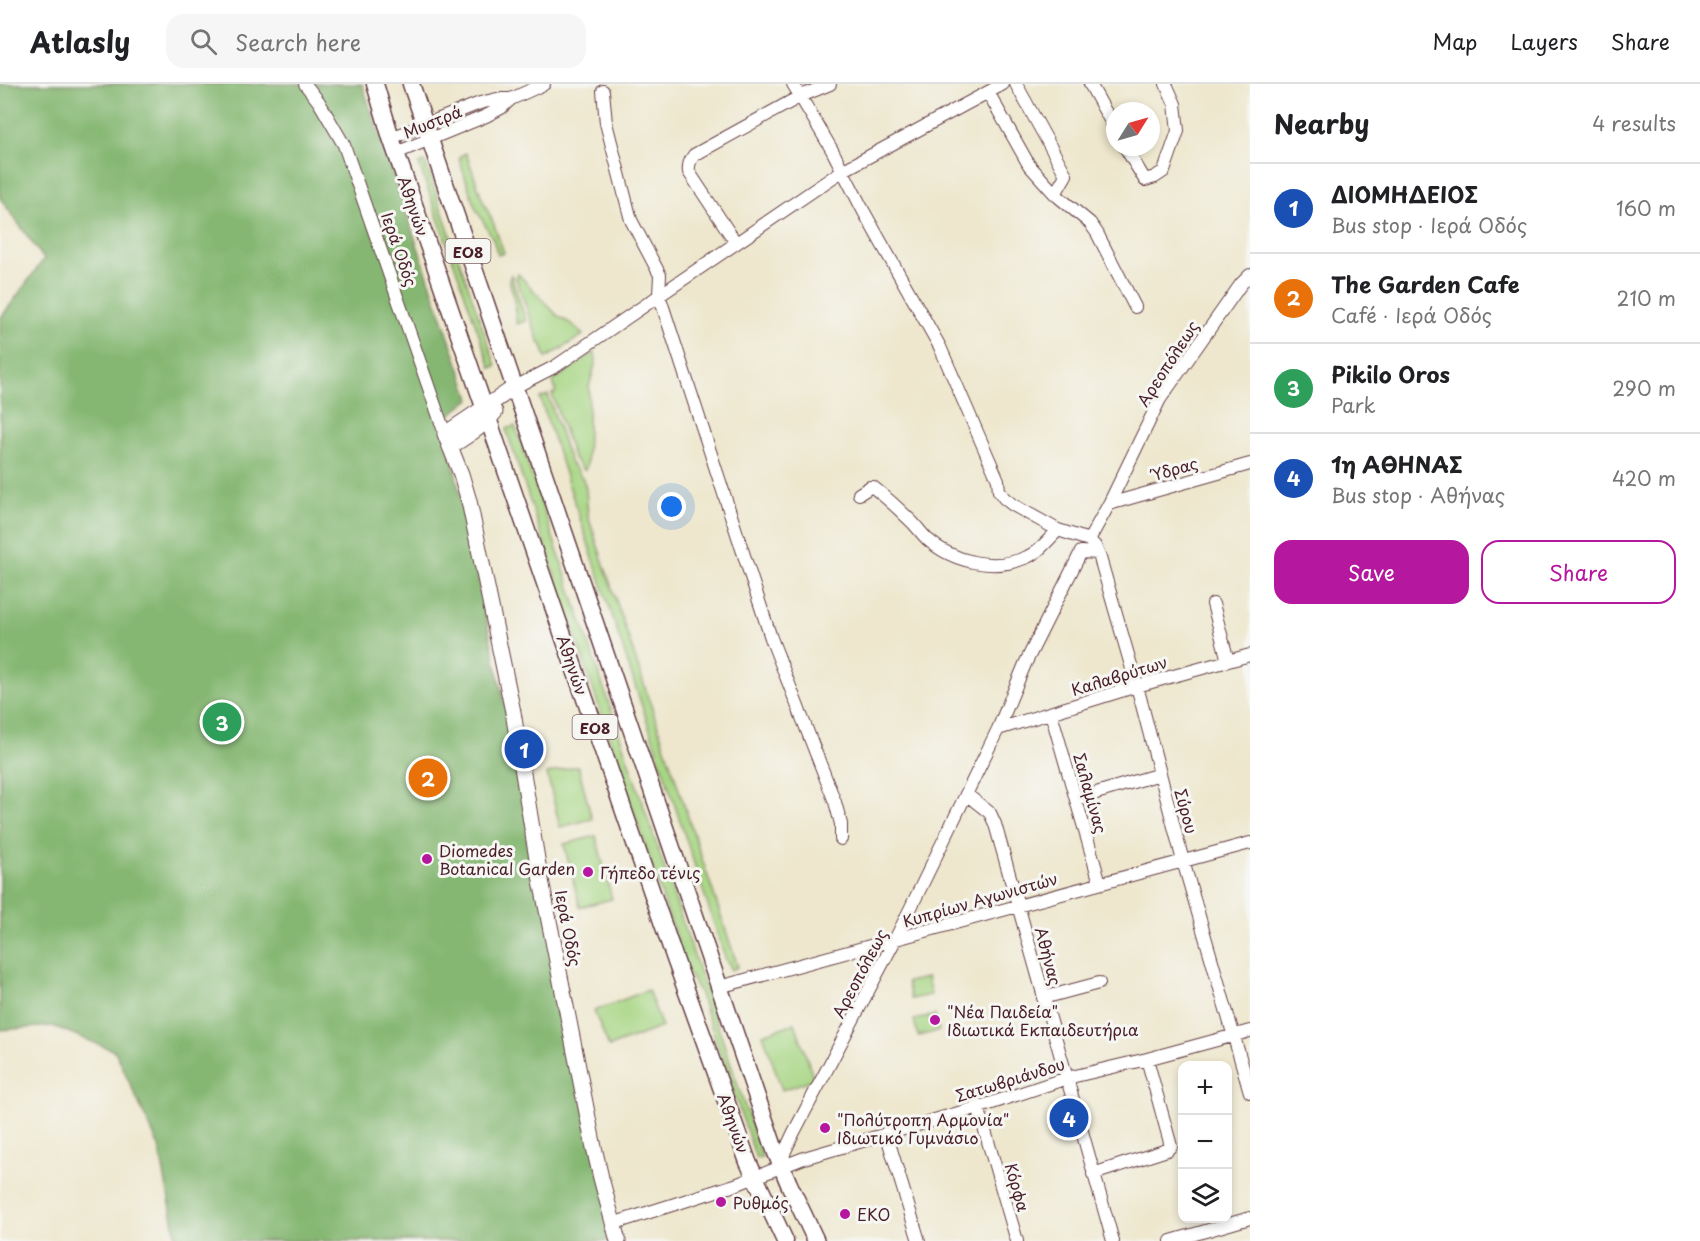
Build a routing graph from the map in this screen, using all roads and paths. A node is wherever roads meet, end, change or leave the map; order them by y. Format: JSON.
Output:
{"nodes":[{"id":1,"x":305,"y":84,"type":"edge"},
{"id":2,"x":375,"y":84,"type":"edge"},
{"id":3,"x":411,"y":84,"type":"edge"},
{"id":4,"x":544,"y":84,"type":"edge"},
{"id":5,"x":794,"y":84,"type":"edge"},
{"id":6,"x":830,"y":84,"type":"edge"},
{"id":7,"x":1003,"y":84,"type":"edge"},
{"id":8,"x":1016,"y":84,"type":"edge"},
{"id":9,"x":1090,"y":84,"type":"edge"},
{"id":10,"x":1166,"y":84,"type":"edge"},
{"id":11,"x":603,"y":91,"type":"dead end"},
{"id":12,"x":988,"y":92,"type":"junction"},
{"id":13,"x":801,"y":96,"type":"junction"},
{"id":14,"x":1106,"y":113,"type":"edge"},
{"id":15,"x":428,"y":132,"type":"junction"},
{"id":16,"x":393,"y":146,"type":"junction"},
{"id":17,"x":1130,"y":156,"type":"edge"},
{"id":18,"x":842,"y":171,"type":"junction"},
{"id":19,"x":1055,"y":194,"type":"junction"},
{"id":20,"x":736,"y":243,"type":"junction"},
{"id":21,"x":1250,"y":275,"type":"edge"},
{"id":22,"x":659,"y":295,"type":"junction"},
{"id":23,"x":1135,"y":307,"type":"dead end"},
{"id":24,"x":515,"y":387,"type":"junction"},
{"id":25,"x":486,"y":414,"type":"junction"},
{"id":26,"x":447,"y":440,"type":"junction"},
{"id":27,"x":1250,"y":464,"type":"edge"},
{"id":28,"x":859,"y":494,"type":"dead end"},
{"id":29,"x":1109,"y":504,"type":"junction"},
{"id":30,"x":1058,"y":530,"type":"junction"},
{"id":31,"x":1089,"y":540,"type":"junction"},
{"id":32,"x":1098,"y":553,"type":"junction"},
{"id":33,"x":1213,"y":604,"type":"dead end"},
{"id":34,"x":1250,"y":654,"type":"edge"},
{"id":35,"x":1228,"y":661,"type":"junction"},
{"id":36,"x":1137,"y":686,"type":"junction"},
{"id":37,"x":1051,"y":712,"type":"junction"},
{"id":38,"x":998,"y":729,"type":"junction"},
{"id":39,"x":1160,"y":774,"type":"junction"},
{"id":40,"x":966,"y":794,"type":"junction"},
{"id":41,"x":1076,"y":800,"type":"junction"},
{"id":42,"x":841,"y":839,"type":"dead end"},
{"id":43,"x":1250,"y":843,"type":"edge"},
{"id":44,"x":1183,"y":861,"type":"junction"},
{"id":45,"x":1100,"y":883,"type":"junction"},
{"id":46,"x":1018,"y":905,"type":"junction"},
{"id":47,"x":895,"y":940,"type":"junction"},
{"id":48,"x":1099,"y":983,"type":"dead end"},
{"id":49,"x":719,"y":987,"type":"junction"},
{"id":50,"x":1043,"y":998,"type":"junction"},
{"id":51,"x":1250,"y":1031,"type":"edge"},
{"id":52,"x":1234,"y":1035,"type":"junction"},
{"id":53,"x":1147,"y":1059,"type":"junction"},
{"id":54,"x":1067,"y":1078,"type":"junction"},
{"id":55,"x":1250,"y":1092,"type":"edge"},
{"id":56,"x":978,"y":1107,"type":"junction"},
{"id":57,"x":886,"y":1133,"type":"junction"},
{"id":58,"x":781,"y":1167,"type":"junction"},
{"id":59,"x":1093,"y":1174,"type":"junction"},
{"id":60,"x":755,"y":1177,"type":"junction"},
{"id":61,"x":1250,"y":1218,"type":"edge"},
{"id":62,"x":612,"y":1224,"type":"junction"},
{"id":63,"x":618,"y":1241,"type":"edge"},
{"id":64,"x":785,"y":1241,"type":"edge"},
{"id":65,"x":816,"y":1241,"type":"edge"},
{"id":66,"x":919,"y":1241,"type":"edge"},
{"id":67,"x":1017,"y":1241,"type":"edge"},
{"id":68,"x":1113,"y":1241,"type":"edge"},
{"id":69,"x":1171,"y":1241,"type":"edge"}],
"edges":[{"from":1,"to":26,"type":"street","name":"Ιερά Οδός"},
{"from":2,"to":16,"type":"highway","name":"Αθηνών","number":"ΕΟ8"},
{"from":3,"to":15,"type":"highway","name":"Αθηνών","number":"ΕΟ8"},
{"from":4,"to":15,"type":"street","name":"Μυστρά"},
{"from":5,"to":13,"type":"street"},
{"from":6,"to":13,"type":"street"},
{"from":7,"to":12,"type":"street"},
{"from":8,"to":19,"type":"street"},
{"from":9,"to":14,"type":"street"},
{"from":10,"to":17,"type":"street"},
{"from":11,"to":22,"type":"street"},
{"from":12,"to":18,"type":"street"},
{"from":12,"to":19,"type":"street"},
{"from":13,"to":18,"type":"street"},
{"from":13,"to":20,"type":"street"},
{"from":15,"to":16,"type":"street","name":"Μυστρά"},
{"from":15,"to":24,"type":"highway","name":"Αθηνών","number":"ΕΟ8"},
{"from":16,"to":25,"type":"highway","name":"Αθηνών","number":"ΕΟ8"},
{"from":18,"to":20,"type":"street"},
{"from":18,"to":30,"type":"street"},
{"from":19,"to":23,"type":"street"},
{"from":20,"to":22,"type":"street"},
{"from":21,"to":29,"type":"street","name":"Αρεοπόλεως"},
{"from":22,"to":24,"type":"street"},
{"from":22,"to":42,"type":"street"},
{"from":24,"to":25,"type":"main road"},
{"from":24,"to":49,"type":"highway","name":"Αθηνών","number":"ΕΟ8"},
{"from":25,"to":26,"type":"main road"},
{"from":25,"to":60,"type":"highway","name":"Αθηνών","number":"ΕΟ8"},
{"from":26,"to":62,"type":"main road","name":"Ιερά Οδός"},
{"from":27,"to":29,"type":"street","name":"Ύδρας"},
{"from":28,"to":30,"type":"street"},
{"from":29,"to":31,"type":"street","name":"Αρεοπόλεως"},
{"from":30,"to":31,"type":"street"},
{"from":31,"to":32,"type":"street","name":"Σύρου"},
{"from":32,"to":36,"type":"street","name":"Σύρου"},
{"from":32,"to":38,"type":"street","name":"Αρεοπόλεως"},
{"from":33,"to":35,"type":"street"},
{"from":34,"to":35,"type":"street","name":"Καλαβρύτων"},
{"from":35,"to":36,"type":"street","name":"Καλαβρύτων"},
{"from":36,"to":37,"type":"street","name":"Καλαβρύτων"},
{"from":36,"to":39,"type":"street","name":"Σύρου"},
{"from":37,"to":38,"type":"street","name":"Καλαβρύτων"},
{"from":37,"to":41,"type":"street","name":"Σαλαμίνας"},
{"from":38,"to":40,"type":"street","name":"Αρεοπόλεως"},
{"from":39,"to":41,"type":"street"},
{"from":39,"to":44,"type":"street","name":"Σύρου"},
{"from":40,"to":46,"type":"street","name":"Αθήνας"},
{"from":40,"to":47,"type":"street","name":"Αρεοπόλεως"},
{"from":41,"to":45,"type":"street","name":"Σαλαμίνας"},
{"from":43,"to":44,"type":"street","name":"Κυπρίων Αγωνιστών"},
{"from":44,"to":45,"type":"street","name":"Κυπρίων Αγωνιστών"},
{"from":44,"to":52,"type":"street","name":"Σύρου"},
{"from":45,"to":46,"type":"street","name":"Κυπρίων Αγωνιστών"},
{"from":46,"to":47,"type":"street","name":"Κυπρίων Αγωνιστών"},
{"from":46,"to":50,"type":"street","name":"Αθήνας"},
{"from":47,"to":49,"type":"street","name":"Κυπρίων Αγωνιστών"},
{"from":47,"to":58,"type":"street","name":"Αρεοπόλεως"},
{"from":48,"to":50,"type":"street"},
{"from":49,"to":58,"type":"highway","name":"Αθηνών","number":"ΕΟ8"},
{"from":50,"to":54,"type":"street","name":"Αθήνας"},
{"from":51,"to":52,"type":"street","name":"Σατωβριάνδου"},
{"from":52,"to":53,"type":"street","name":"Σατωβριάνδου"},
{"from":52,"to":55,"type":"street","name":"Σύρου"},
{"from":53,"to":54,"type":"street","name":"Σατωβριάνδου"},
{"from":53,"to":59,"type":"street"},
{"from":54,"to":56,"type":"street","name":"Σατωβριάνδου"},
{"from":54,"to":59,"type":"street","name":"Αθήνας"},
{"from":56,"to":57,"type":"street","name":"Σατωβριάνδου"},
{"from":56,"to":67,"type":"street","name":"Κόρφα"},
{"from":57,"to":58,"type":"street","name":"Σατωβριάνδου"},
{"from":57,"to":66,"type":"street"},
{"from":58,"to":60,"type":"street","name":"Σατωβριάνδου"},
{"from":58,"to":65,"type":"highway","name":"Αθηνών","number":"ΕΟ8"},
{"from":59,"to":68,"type":"street","name":"Αθήνας"},
{"from":60,"to":62,"type":"street","name":"Σατωβριάνδου"},
{"from":60,"to":64,"type":"highway","name":"Αθηνών","number":"ΕΟ8"},
{"from":61,"to":69,"type":"street"},
{"from":62,"to":63,"type":"main road","name":"Ιερά Οδός"}]}
